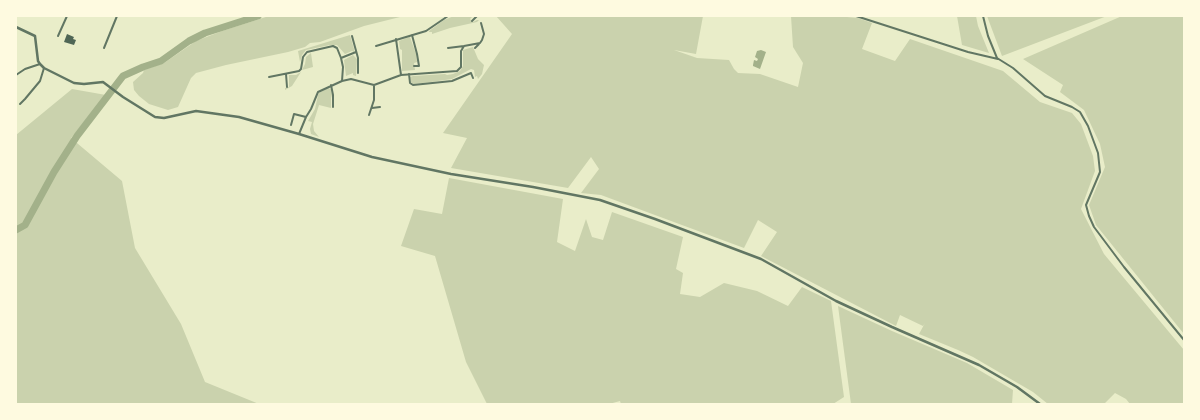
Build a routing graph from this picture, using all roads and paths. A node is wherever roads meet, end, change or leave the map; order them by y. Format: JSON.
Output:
{"nodes":[{"id":1,"x":67,"y":16,"type":"edge"},
{"id":2,"x":117,"y":16,"type":"edge"},
{"id":3,"x":448,"y":16,"type":"edge"},
{"id":4,"x":477,"y":16,"type":"edge"},
{"id":5,"x":856,"y":16,"type":"edge"},
{"id":6,"x":983,"y":16,"type":"edge"},
{"id":7,"x":472,"y":21,"type":"dead end"},
{"id":8,"x":481,"y":23,"type":"dead end"},
{"id":9,"x":16,"y":27,"type":"edge"},
{"id":10,"x":412,"y":35,"type":"junction"},
{"id":11,"x":58,"y":36,"type":"dead end"},
{"id":12,"x":352,"y":36,"type":"dead end"},
{"id":13,"x":396,"y":40,"type":"junction"},
{"id":14,"x":480,"y":43,"type":"junction"},
{"id":15,"x":376,"y":46,"type":"dead end"},
{"id":16,"x":464,"y":46,"type":"junction"},
{"id":17,"x":104,"y":48,"type":"dead end"},
{"id":18,"x":448,"y":48,"type":"dead end"},
{"id":19,"x":475,"y":48,"type":"dead end"},
{"id":20,"x":357,"y":52,"type":"junction"},
{"id":21,"x":341,"y":58,"type":"junction"},
{"id":22,"x":999,"y":60,"type":"junction"},
{"id":23,"x":40,"y":64,"type":"junction"},
{"id":24,"x":414,"y":66,"type":"dead end"},
{"id":25,"x":44,"y":68,"type":"junction"},
{"id":26,"x":358,"y":73,"type":"dead end"},
{"id":27,"x":286,"y":74,"type":"junction"},
{"id":28,"x":409,"y":74,"type":"junction"},
{"id":29,"x":16,"y":75,"type":"edge"},
{"id":30,"x":401,"y":75,"type":"junction"},
{"id":31,"x":269,"y":77,"type":"dead end"},
{"id":32,"x":473,"y":78,"type":"dead end"},
{"id":33,"x":342,"y":81,"type":"junction"},
{"id":34,"x":405,"y":84,"type":"dead end"},
{"id":35,"x":332,"y":85,"type":"junction"},
{"id":36,"x":374,"y":85,"type":"junction"},
{"id":37,"x":411,"y":85,"type":"junction"},
{"id":38,"x":287,"y":87,"type":"dead end"},
{"id":39,"x":20,"y":104,"type":"dead end"},
{"id":40,"x":333,"y":107,"type":"dead end"},
{"id":41,"x":380,"y":107,"type":"dead end"},
{"id":42,"x":372,"y":108,"type":"junction"},
{"id":43,"x":369,"y":115,"type":"dead end"},
{"id":44,"x":306,"y":117,"type":"junction"},
{"id":45,"x":291,"y":125,"type":"dead end"},
{"id":46,"x":299,"y":134,"type":"junction"},
{"id":47,"x":1184,"y":340,"type":"edge"},
{"id":48,"x":1040,"y":404,"type":"edge"}],
"edges":[{"from":1,"to":11,"type":"street"},
{"from":2,"to":17,"type":"street"},
{"from":3,"to":10,"type":"street"},
{"from":4,"to":7,"type":"street"},
{"from":5,"to":22,"type":"street"},
{"from":6,"to":22,"type":"street"},
{"from":8,"to":14,"type":"street"},
{"from":9,"to":23,"type":"street"},
{"from":10,"to":13,"type":"street"},
{"from":10,"to":24,"type":"street"},
{"from":12,"to":20,"type":"street"},
{"from":13,"to":15,"type":"street"},
{"from":13,"to":30,"type":"street"},
{"from":14,"to":16,"type":"street"},
{"from":14,"to":19,"type":"street"},
{"from":16,"to":18,"type":"street"},
{"from":16,"to":28,"type":"street"},
{"from":20,"to":21,"type":"street"},
{"from":20,"to":26,"type":"street"},
{"from":21,"to":27,"type":"street"},
{"from":21,"to":33,"type":"street"},
{"from":22,"to":47,"type":"street"},
{"from":23,"to":25,"type":"street"},
{"from":23,"to":29,"type":"street"},
{"from":25,"to":39,"type":"street"},
{"from":25,"to":46,"type":"street"},
{"from":27,"to":31,"type":"street"},
{"from":27,"to":38,"type":"street"},
{"from":28,"to":30,"type":"street"},
{"from":28,"to":37,"type":"street"},
{"from":30,"to":36,"type":"street"},
{"from":32,"to":37,"type":"street"},
{"from":33,"to":35,"type":"street"},
{"from":33,"to":36,"type":"street"},
{"from":34,"to":37,"type":"street"},
{"from":35,"to":40,"type":"street"},
{"from":35,"to":44,"type":"street"},
{"from":36,"to":42,"type":"street"},
{"from":41,"to":42,"type":"street"},
{"from":42,"to":43,"type":"street"},
{"from":44,"to":45,"type":"street"},
{"from":44,"to":46,"type":"street"},
{"from":46,"to":48,"type":"street"}]}
